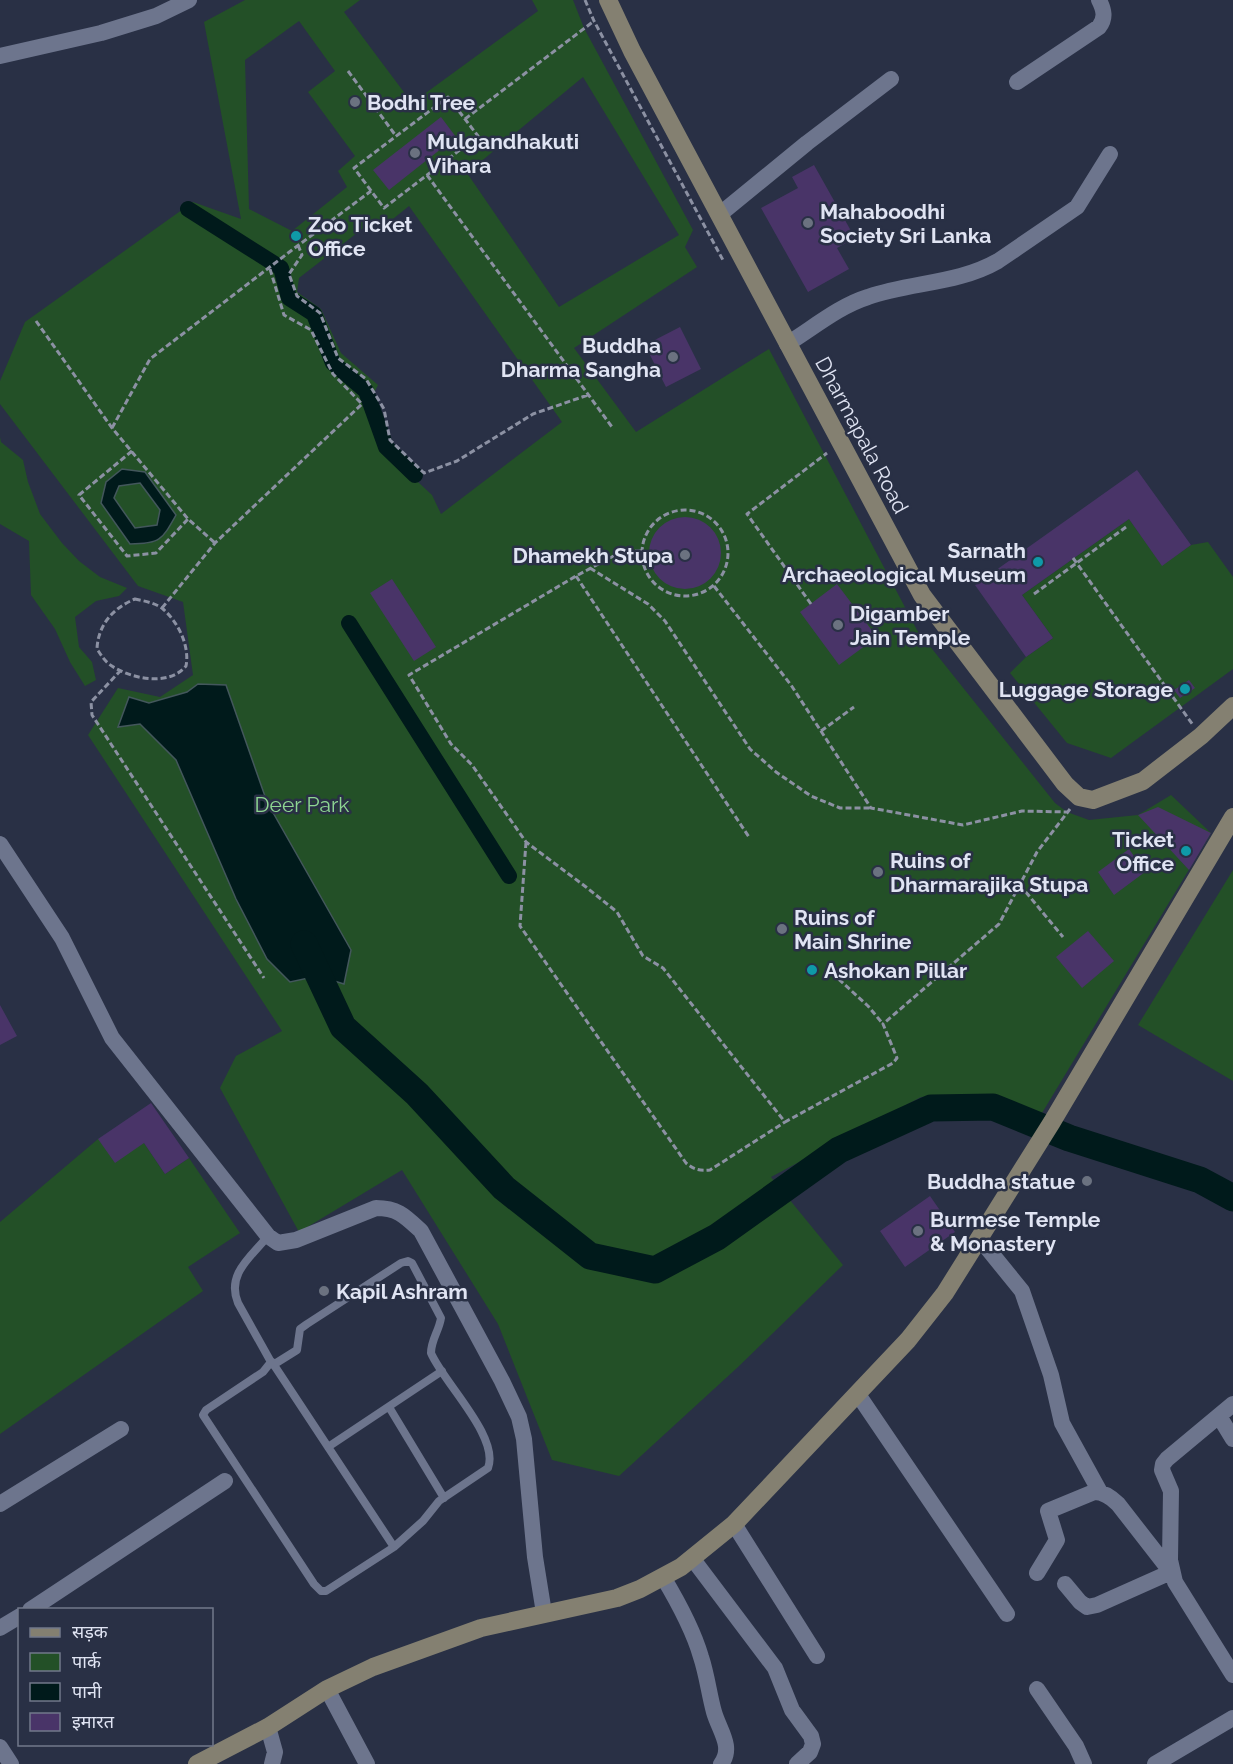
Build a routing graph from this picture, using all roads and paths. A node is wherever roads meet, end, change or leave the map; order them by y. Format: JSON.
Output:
{"nodes":[{"id":1,"x":189,"y":0,"type":"edge"},
{"id":2,"x":608,"y":0,"type":"edge"},
{"id":3,"x":1099,"y":0,"type":"edge"},
{"id":4,"x":594,"y":21,"type":"dead end"},
{"id":5,"x":0,"y":56,"type":"edge"},
{"id":6,"x":348,"y":71,"type":"dead end"},
{"id":7,"x":891,"y":79,"type":"dead end"},
{"id":8,"x":1017,"y":82,"type":"dead end"},
{"id":9,"x":465,"y":119,"type":"junction"},
{"id":10,"x":396,"y":136,"type":"junction"},
{"id":11,"x":1110,"y":154,"type":"dead end"},
{"id":12,"x":427,"y":175,"type":"junction"},
{"id":13,"x":371,"y":191,"type":"junction"},
{"id":14,"x":719,"y":214,"type":"junction"},
{"id":15,"x":298,"y":245,"type":"junction"},
{"id":16,"x":270,"y":269,"type":"junction"},
{"id":17,"x":36,"y":321,"type":"dead end"},
{"id":18,"x":787,"y":344,"type":"junction"},
{"id":19,"x":588,"y":395,"type":"junction"},
{"id":20,"x":112,"y":428,"type":"junction"},
{"id":21,"x":612,"y":428,"type":"dead end"},
{"id":22,"x":132,"y":451,"type":"junction"},
{"id":23,"x":827,"y":453,"type":"dead end"},
{"id":24,"x":188,"y":519,"type":"junction"},
{"id":25,"x":1126,"y":527,"type":"dead end"},
{"id":26,"x":216,"y":543,"type":"junction"},
{"id":27,"x":641,"y":551,"type":"junction"},
{"id":28,"x":1073,"y":558,"type":"dead end"},
{"id":29,"x":1077,"y":563,"type":"junction"},
{"id":30,"x":590,"y":568,"type":"junction"},
{"id":31,"x":576,"y":576,"type":"junction"},
{"id":32,"x":714,"y":586,"type":"junction"},
{"id":33,"x":1034,"y":594,"type":"dead end"},
{"id":34,"x":811,"y":604,"type":"dead end"},
{"id":35,"x":162,"y":608,"type":"junction"},
{"id":36,"x":121,"y":670,"type":"junction"},
{"id":37,"x":854,"y":706,"type":"dead end"},
{"id":38,"x":1233,"y":706,"type":"edge"},
{"id":39,"x":822,"y":731,"type":"junction"},
{"id":40,"x":1201,"y":736,"type":"junction"},
{"id":41,"x":1073,"y":804,"type":"junction"},
{"id":42,"x":871,"y":808,"type":"junction"},
{"id":43,"x":1233,"y":817,"type":"edge"},
{"id":44,"x":749,"y":837,"type":"dead end"},
{"id":45,"x":526,"y":842,"type":"junction"},
{"id":46,"x":0,"y":844,"type":"edge"},
{"id":47,"x":1020,"y":885,"type":"junction"},
{"id":48,"x":1063,"y":937,"type":"dead end"},
{"id":49,"x":832,"y":973,"type":"dead end"},
{"id":50,"x":264,"y":978,"type":"dead end"},
{"id":51,"x":883,"y":1023,"type":"junction"},
{"id":52,"x":785,"y":1122,"type":"junction"},
{"id":53,"x":268,"y":1236,"type":"junction"},
{"id":54,"x":979,"y":1238,"type":"junction"},
{"id":55,"x":272,"y":1363,"type":"junction"},
{"id":56,"x":442,"y":1371,"type":"junction"},
{"id":57,"x":857,"y":1394,"type":"junction"},
{"id":58,"x":1233,"y":1404,"type":"edge"},
{"id":59,"x":389,"y":1407,"type":"junction"},
{"id":60,"x":1219,"y":1416,"type":"junction"},
{"id":61,"x":121,"y":1430,"type":"dead end"},
{"id":62,"x":1233,"y":1439,"type":"edge"},
{"id":63,"x":328,"y":1447,"type":"junction"},
{"id":64,"x":225,"y":1481,"type":"dead end"},
{"id":65,"x":1100,"y":1492,"type":"junction"},
{"id":66,"x":444,"y":1498,"type":"junction"},
{"id":67,"x":0,"y":1504,"type":"edge"},
{"id":68,"x":734,"y":1524,"type":"junction"},
{"id":69,"x":394,"y":1547,"type":"junction"},
{"id":70,"x":692,"y":1558,"type":"junction"},
{"id":71,"x":1172,"y":1572,"type":"junction"},
{"id":72,"x":1037,"y":1574,"type":"dead end"},
{"id":73,"x":663,"y":1577,"type":"junction"},
{"id":74,"x":1065,"y":1584,"type":"dead end"},
{"id":75,"x":33,"y":1608,"type":"edge"},
{"id":76,"x":544,"y":1613,"type":"junction"},
{"id":77,"x":1006,"y":1614,"type":"dead end"},
{"id":78,"x":18,"y":1617,"type":"edge"},
{"id":79,"x":0,"y":1628,"type":"edge"},
{"id":80,"x":816,"y":1656,"type":"dead end"},
{"id":81,"x":1233,"y":1675,"type":"edge"},
{"id":82,"x":327,"y":1689,"type":"junction"},
{"id":83,"x":1037,"y":1689,"type":"dead end"},
{"id":84,"x":1233,"y":1718,"type":"edge"},
{"id":85,"x":268,"y":1727,"type":"junction"},
{"id":86,"x":0,"y":1747,"type":"edge"},
{"id":87,"x":11,"y":1764,"type":"edge"},
{"id":88,"x":197,"y":1764,"type":"edge"},
{"id":89,"x":272,"y":1764,"type":"edge"},
{"id":90,"x":367,"y":1764,"type":"edge"},
{"id":91,"x":721,"y":1764,"type":"edge"},
{"id":92,"x":798,"y":1764,"type":"edge"},
{"id":93,"x":1084,"y":1764,"type":"edge"},
{"id":94,"x":1155,"y":1764,"type":"edge"}],
"edges":[{"from":1,"to":5,"type":"street"},
{"from":2,"to":14,"type":"street","name":"Dharmapala Road"},
{"from":3,"to":8,"type":"street"},
{"from":4,"to":9,"type":"path"},
{"from":6,"to":10,"type":"path"},
{"from":7,"to":14,"type":"street"},
{"from":9,"to":10,"type":"path"},
{"from":9,"to":12,"type":"path"},
{"from":10,"to":13,"type":"path"},
{"from":11,"to":18,"type":"street"},
{"from":12,"to":13,"type":"path"},
{"from":12,"to":19,"type":"path"},
{"from":13,"to":15,"type":"path"},
{"from":14,"to":18,"type":"street","name":"Dharmapala Road"},
{"from":15,"to":16,"type":"path"},
{"from":15,"to":19,"type":"path"},
{"from":16,"to":20,"type":"path"},
{"from":16,"to":26,"type":"path"},
{"from":17,"to":20,"type":"path"},
{"from":18,"to":41,"type":"street","name":"Dharmapala Road"},
{"from":19,"to":21,"type":"path"},
{"from":20,"to":22,"type":"path"},
{"from":22,"to":24,"type":"path"},
{"from":22,"to":24,"type":"path"},
{"from":23,"to":34,"type":"path"},
{"from":24,"to":26,"type":"path"},
{"from":25,"to":29,"type":"path"},
{"from":26,"to":35,"type":"path"},
{"from":27,"to":30,"type":"path"},
{"from":27,"to":32,"type":"path"},
{"from":27,"to":32,"type":"path"},
{"from":28,"to":29,"type":"path"},
{"from":29,"to":33,"type":"path"},
{"from":29,"to":40,"type":"path"},
{"from":30,"to":31,"type":"path"},
{"from":30,"to":42,"type":"path"},
{"from":31,"to":44,"type":"path"},
{"from":31,"to":45,"type":"path"},
{"from":32,"to":39,"type":"path"},
{"from":35,"to":36,"type":"path"},
{"from":35,"to":36,"type":"path"},
{"from":36,"to":50,"type":"path"},
{"from":37,"to":39,"type":"path"},
{"from":38,"to":40,"type":"street"},
{"from":39,"to":42,"type":"path"},
{"from":40,"to":41,"type":"street"},
{"from":41,"to":42,"type":"path"},
{"from":41,"to":47,"type":"path"},
{"from":43,"to":54,"type":"street"},
{"from":45,"to":52,"type":"path"},
{"from":45,"to":52,"type":"path"},
{"from":46,"to":53,"type":"street"},
{"from":47,"to":48,"type":"path"},
{"from":47,"to":51,"type":"path"},
{"from":49,"to":51,"type":"path"},
{"from":51,"to":52,"type":"path"},
{"from":53,"to":55,"type":"lane"},
{"from":53,"to":76,"type":"street"},
{"from":54,"to":57,"type":"street"},
{"from":54,"to":65,"type":"street"},
{"from":55,"to":56,"type":"lane"},
{"from":55,"to":63,"type":"lane"},
{"from":55,"to":69,"type":"lane"},
{"from":56,"to":59,"type":"lane"},
{"from":56,"to":66,"type":"lane"},
{"from":57,"to":68,"type":"street"},
{"from":57,"to":77,"type":"street"},
{"from":58,"to":60,"type":"street"},
{"from":59,"to":63,"type":"lane"},
{"from":59,"to":66,"type":"lane"},
{"from":60,"to":62,"type":"street"},
{"from":60,"to":71,"type":"street"},
{"from":61,"to":67,"type":"street"},
{"from":63,"to":69,"type":"lane"},
{"from":64,"to":75,"type":"street"},
{"from":65,"to":71,"type":"street"},
{"from":65,"to":72,"type":"street"},
{"from":66,"to":69,"type":"lane"},
{"from":68,"to":70,"type":"street"},
{"from":68,"to":80,"type":"street"},
{"from":70,"to":73,"type":"street"},
{"from":70,"to":92,"type":"street"},
{"from":71,"to":74,"type":"street"},
{"from":71,"to":81,"type":"street"},
{"from":73,"to":76,"type":"street"},
{"from":73,"to":91,"type":"street"},
{"from":76,"to":82,"type":"street"},
{"from":78,"to":79,"type":"street"},
{"from":82,"to":85,"type":"street"},
{"from":82,"to":90,"type":"street"},
{"from":83,"to":93,"type":"street"},
{"from":84,"to":94,"type":"street"},
{"from":85,"to":88,"type":"street"},
{"from":85,"to":89,"type":"street"},
{"from":86,"to":87,"type":"street"}]}
